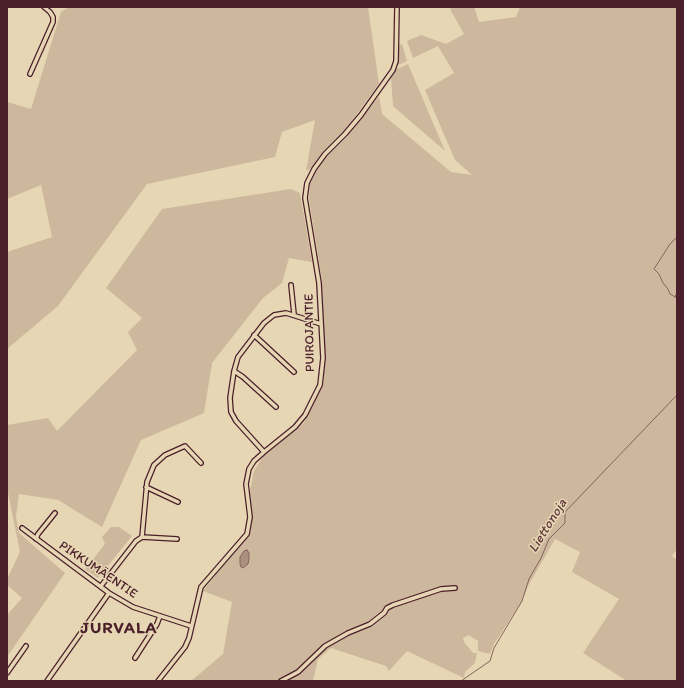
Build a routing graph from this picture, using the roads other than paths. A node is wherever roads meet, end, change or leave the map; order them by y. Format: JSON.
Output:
{"nodes":[{"id":1,"x":44,"y":7,"type":"edge"},
{"id":2,"x":397,"y":7,"type":"edge"},
{"id":3,"x":30,"y":74,"type":"dead end"},
{"id":4,"x":291,"y":285,"type":"dead end"},
{"id":5,"x":294,"y":314,"type":"junction"},
{"id":6,"x":321,"y":324,"type":"junction"},
{"id":7,"x":254,"y":335,"type":"junction"},
{"id":8,"x":234,"y":371,"type":"junction"},
{"id":9,"x":294,"y":372,"type":"dead end"},
{"id":10,"x":276,"y":407,"type":"dead end"},
{"id":11,"x":264,"y":452,"type":"junction"},
{"id":12,"x":201,"y":464,"type":"dead end"},
{"id":13,"x":146,"y":487,"type":"junction"},
{"id":14,"x":178,"y":502,"type":"dead end"},
{"id":15,"x":55,"y":513,"type":"dead end"},
{"id":16,"x":22,"y":528,"type":"dead end"},
{"id":17,"x":142,"y":537,"type":"junction"},
{"id":18,"x":177,"y":539,"type":"dead end"},
{"id":19,"x":36,"y":540,"type":"junction"},
{"id":20,"x":101,"y":586,"type":"junction"},
{"id":21,"x":455,"y":588,"type":"dead end"},
{"id":22,"x":109,"y":593,"type":"junction"},
{"id":23,"x":160,"y":616,"type":"junction"},
{"id":24,"x":191,"y":626,"type":"junction"},
{"id":25,"x":26,"y":646,"type":"dead end"},
{"id":26,"x":135,"y":658,"type":"dead end"},
{"id":27,"x":7,"y":673,"type":"edge"},
{"id":28,"x":47,"y":681,"type":"edge"},
{"id":29,"x":158,"y":681,"type":"edge"},
{"id":30,"x":281,"y":681,"type":"edge"}],
"edges":[{"from":1,"to":3,"type":"street"},
{"from":2,"to":6,"type":"street","name":"PUIROJANTIE"},
{"from":4,"to":5,"type":"street"},
{"from":5,"to":6,"type":"street"},
{"from":5,"to":7,"type":"street"},
{"from":6,"to":11,"type":"street","name":"PUIROJANTIE"},
{"from":7,"to":8,"type":"street"},
{"from":7,"to":9,"type":"street"},
{"from":8,"to":10,"type":"street"},
{"from":8,"to":11,"type":"street"},
{"from":11,"to":24,"type":"street","name":"PUIROJANTIE"},
{"from":12,"to":13,"type":"street"},
{"from":13,"to":14,"type":"street"},
{"from":13,"to":17,"type":"street"},
{"from":15,"to":19,"type":"street"},
{"from":16,"to":19,"type":"street","name":"PIKKUMÄENTIE"},
{"from":17,"to":18,"type":"street"},
{"from":17,"to":20,"type":"street"},
{"from":19,"to":20,"type":"street","name":"PIKKUMÄENTIE"},
{"from":20,"to":22,"type":"street","name":"PIKKUMÄENTIE"},
{"from":21,"to":30,"type":"street"},
{"from":22,"to":23,"type":"street","name":"PIKKUMÄENTIE"},
{"from":22,"to":28,"type":"street"},
{"from":23,"to":24,"type":"street","name":"PIKKUMÄENTIE"},
{"from":23,"to":26,"type":"street"},
{"from":24,"to":29,"type":"street","name":"PUIROJANTIE"},
{"from":25,"to":27,"type":"street"}]}
